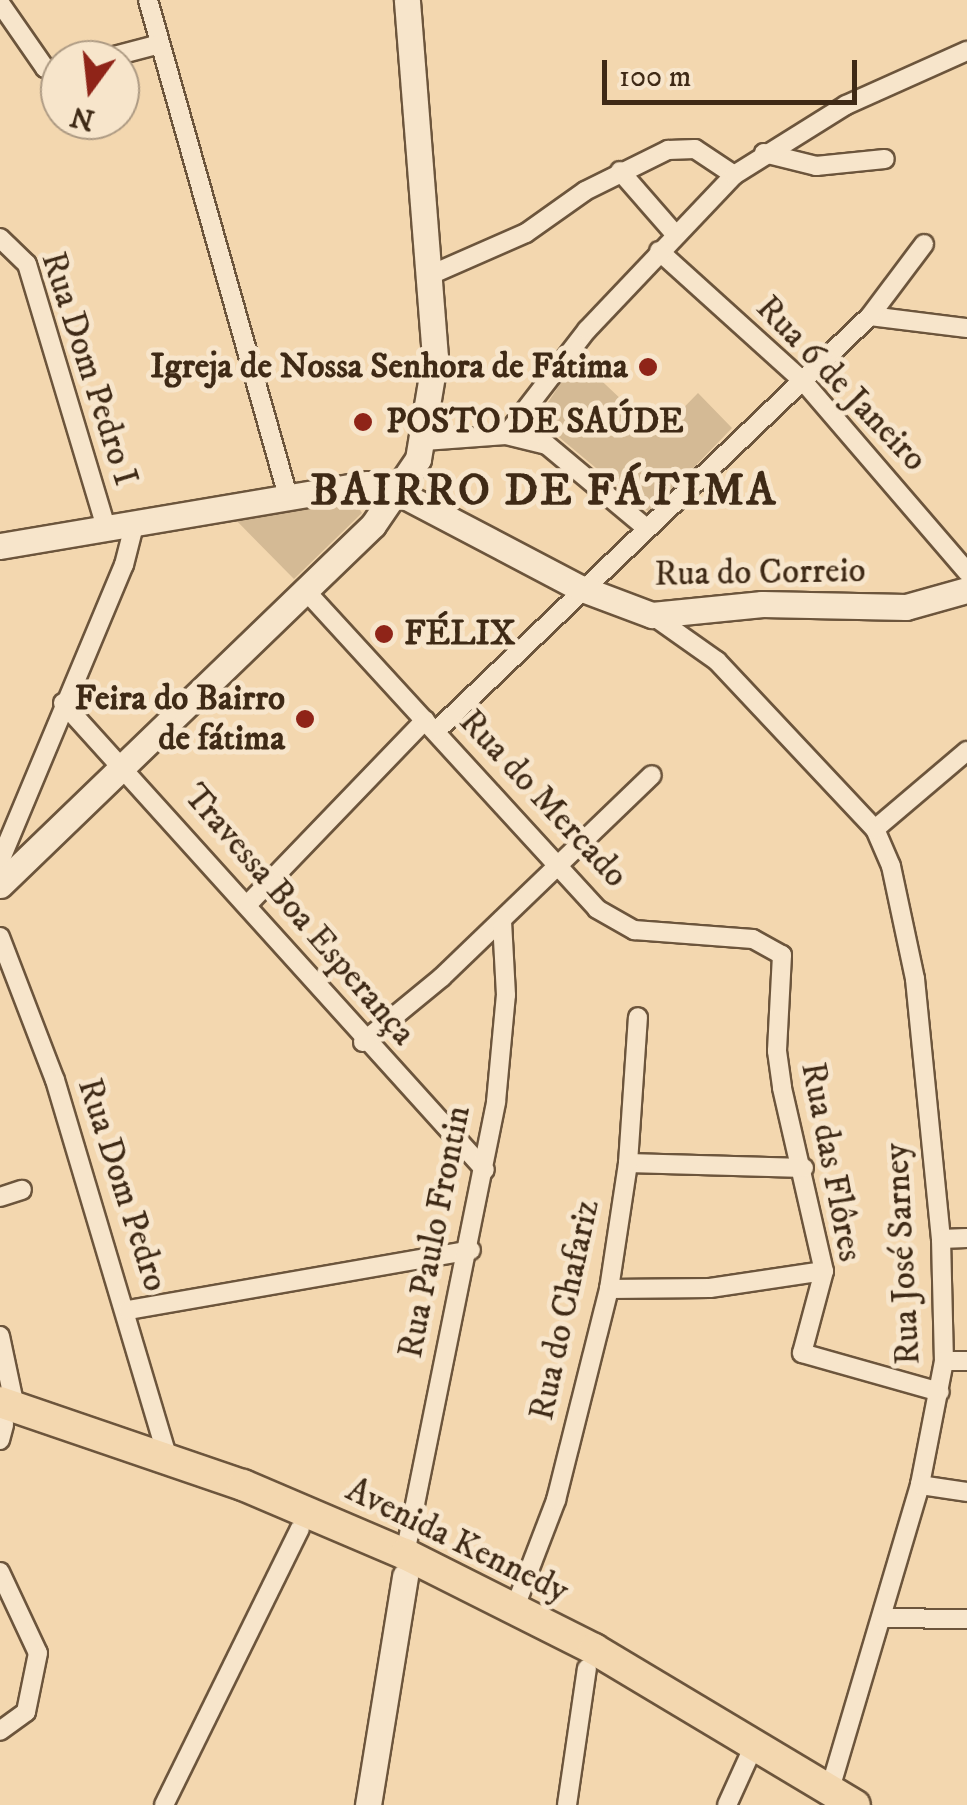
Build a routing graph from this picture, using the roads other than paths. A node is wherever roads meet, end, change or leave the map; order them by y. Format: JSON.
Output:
{"nodes":[{"id":1,"x":148,"y":0,"type":"edge"},
{"id":2,"x":406,"y":0,"type":"edge"},
{"id":3,"x":0,"y":3,"type":"edge"},
{"id":4,"x":160,"y":44,"type":"junction"},
{"id":5,"x":140,"y":49,"type":"edge"},
{"id":6,"x":967,"y":50,"type":"edge"},
{"id":7,"x":40,"y":61,"type":"edge"},
{"id":8,"x":764,"y":153,"type":"junction"},
{"id":9,"x":884,"y":159,"type":"dead end"},
{"id":10,"x":620,"y":171,"type":"junction"},
{"id":11,"x":734,"y":176,"type":"junction"},
{"id":12,"x":675,"y":234,"type":"junction"},
{"id":13,"x":2,"y":241,"type":"edge"},
{"id":14,"x":924,"y":244,"type":"dead end"},
{"id":15,"x":658,"y":250,"type":"junction"},
{"id":16,"x":428,"y":276,"type":"junction"},
{"id":17,"x":870,"y":316,"type":"junction"},
{"id":18,"x":967,"y":328,"type":"edge"},
{"id":19,"x":803,"y":381,"type":"junction"},
{"id":20,"x":506,"y":436,"type":"junction"},
{"id":21,"x":424,"y":441,"type":"junction"},
{"id":22,"x":287,"y":493,"type":"junction"},
{"id":23,"x":399,"y":494,"type":"junction"},
{"id":24,"x":134,"y":522,"type":"junction"},
{"id":25,"x":645,"y":527,"type":"junction"},
{"id":26,"x":106,"y":528,"type":"junction"},
{"id":27,"x":0,"y":546,"type":"edge"},
{"id":28,"x":967,"y":572,"type":"edge"},
{"id":29,"x":580,"y":588,"type":"junction"},
{"id":30,"x":305,"y":590,"type":"junction"},
{"id":31,"x":967,"y":590,"type":"edge"},
{"id":32,"x":652,"y":615,"type":"junction"},
{"id":33,"x":63,"y":704,"type":"junction"},
{"id":34,"x":431,"y":725,"type":"junction"},
{"id":35,"x":967,"y":752,"type":"edge"},
{"id":36,"x":125,"y":768,"type":"junction"},
{"id":37,"x":652,"y":775,"type":"dead end"},
{"id":38,"x":875,"y":829,"type":"junction"},
{"id":39,"x":0,"y":861,"type":"edge"},
{"id":40,"x":554,"y":864,"type":"junction"},
{"id":41,"x":0,"y":885,"type":"edge"},
{"id":42,"x":250,"y":903,"type":"junction"},
{"id":43,"x":502,"y":920,"type":"junction"},
{"id":44,"x":0,"y":937,"type":"edge"},
{"id":45,"x":782,"y":955,"type":"joint"},
{"id":46,"x":638,"y":1017,"type":"dead end"},
{"id":47,"x":363,"y":1042,"type":"junction"},
{"id":48,"x":628,"y":1163,"type":"junction"},
{"id":49,"x":804,"y":1168,"type":"junction"},
{"id":50,"x":485,"y":1170,"type":"junction"},
{"id":51,"x":22,"y":1190,"type":"dead end"},
{"id":52,"x":0,"y":1197,"type":"edge"},
{"id":53,"x":967,"y":1238,"type":"edge"},
{"id":54,"x":940,"y":1239,"type":"junction"},
{"id":55,"x":471,"y":1250,"type":"junction"},
{"id":56,"x":824,"y":1272,"type":"junction"},
{"id":57,"x":609,"y":1290,"type":"junction"},
{"id":58,"x":128,"y":1310,"type":"junction"},
{"id":59,"x":0,"y":1336,"type":"edge"},
{"id":60,"x":967,"y":1360,"type":"edge"},
{"id":61,"x":944,"y":1361,"type":"junction"},
{"id":62,"x":940,"y":1392,"type":"junction"},
{"id":63,"x":4,"y":1419,"type":"edge"},
{"id":64,"x":168,"y":1458,"type":"junction"},
{"id":65,"x":920,"y":1485,"type":"junction"},
{"id":66,"x":967,"y":1492,"type":"edge"},
{"id":67,"x":300,"y":1529,"type":"junction"},
{"id":68,"x":405,"y":1565,"type":"junction"},
{"id":69,"x":0,"y":1572,"type":"edge"},
{"id":70,"x":515,"y":1607,"type":"junction"},
{"id":71,"x":883,"y":1618,"type":"junction"},
{"id":72,"x":967,"y":1619,"type":"edge"},
{"id":73,"x":587,"y":1668,"type":"junction"},
{"id":74,"x":0,"y":1731,"type":"edge"},
{"id":75,"x":752,"y":1750,"type":"junction"},
{"id":76,"x":834,"y":1799,"type":"edge"},
{"id":77,"x":164,"y":1805,"type":"edge"},
{"id":78,"x":368,"y":1805,"type":"edge"},
{"id":79,"x":567,"y":1805,"type":"edge"},
{"id":80,"x":727,"y":1805,"type":"edge"}],
"edges":[{"from":1,"to":4,"type":"street"},
{"from":2,"to":16,"type":"main road"},
{"from":3,"to":7,"type":"street"},
{"from":4,"to":5,"type":"street"},
{"from":4,"to":22,"type":"street"},
{"from":6,"to":8,"type":"street"},
{"from":8,"to":9,"type":"street"},
{"from":8,"to":11,"type":"street"},
{"from":10,"to":11,"type":"street"},
{"from":10,"to":12,"type":"street"},
{"from":10,"to":16,"type":"street"},
{"from":11,"to":12,"type":"street"},
{"from":12,"to":15,"type":"street"},
{"from":13,"to":26,"type":"street","name":"Rua Dom Pedro I"},
{"from":14,"to":17,"type":"street"},
{"from":15,"to":19,"type":"street","name":"Rua 6 de Janeiro"},
{"from":15,"to":20,"type":"street"},
{"from":16,"to":21,"type":"main road"},
{"from":17,"to":18,"type":"street"},
{"from":17,"to":19,"type":"street"},
{"from":19,"to":25,"type":"street"},
{"from":19,"to":28,"type":"street","name":"Rua 6 de Janeiro"},
{"from":20,"to":21,"type":"street"},
{"from":20,"to":25,"type":"street"},
{"from":21,"to":23,"type":"main road"},
{"from":22,"to":23,"type":"main road","name":"Rua do Correio"},
{"from":22,"to":24,"type":"main road","name":"Rua do Correio"},
{"from":23,"to":29,"type":"main road","name":"Rua do Correio"},
{"from":23,"to":30,"type":"main road"},
{"from":24,"to":26,"type":"main road","name":"Rua do Correio"},
{"from":24,"to":33,"type":"street"},
{"from":25,"to":29,"type":"street"},
{"from":26,"to":27,"type":"main road","name":"Rua do Correio"},
{"from":29,"to":32,"type":"main road","name":"Rua do Correio"},
{"from":29,"to":34,"type":"street"},
{"from":30,"to":34,"type":"street","name":"Rua do Mercado"},
{"from":30,"to":36,"type":"main road"},
{"from":31,"to":32,"type":"main road","name":"Rua do Correio"},
{"from":32,"to":38,"type":"street"},
{"from":33,"to":36,"type":"street","name":"Travessa Boa Esperança"},
{"from":33,"to":39,"type":"street"},
{"from":34,"to":40,"type":"street","name":"Rua do Mercado"},
{"from":34,"to":42,"type":"street"},
{"from":35,"to":38,"type":"street"},
{"from":36,"to":41,"type":"main road"},
{"from":36,"to":42,"type":"street","name":"Travessa Boa Esperança"},
{"from":37,"to":40,"type":"street"},
{"from":38,"to":54,"type":"street","name":"Rua José Sarney"},
{"from":40,"to":43,"type":"street"},
{"from":40,"to":45,"type":"street","name":"Rua do Mercado"},
{"from":42,"to":47,"type":"street","name":"Travessa Boa Esperança"},
{"from":43,"to":47,"type":"street"},
{"from":43,"to":50,"type":"street","name":"Rua Paulo Frontin"},
{"from":44,"to":58,"type":"street","name":"Rua Dom Pedro"},
{"from":45,"to":49,"type":"street","name":"Rua das Flôres"},
{"from":46,"to":48,"type":"street","name":"Rua do Chafariz"},
{"from":47,"to":50,"type":"street","name":"Travessa Boa Esperança"},
{"from":48,"to":49,"type":"street"},
{"from":48,"to":57,"type":"street","name":"Rua do Chafariz"},
{"from":49,"to":56,"type":"street","name":"Rua das Flôres"},
{"from":50,"to":55,"type":"street","name":"Rua Paulo Frontin"},
{"from":51,"to":52,"type":"street"},
{"from":53,"to":54,"type":"street"},
{"from":54,"to":61,"type":"street","name":"Rua José Sarney"},
{"from":55,"to":58,"type":"street"},
{"from":55,"to":68,"type":"street","name":"Rua Paulo Frontin"},
{"from":56,"to":57,"type":"street"},
{"from":56,"to":62,"type":"street","name":"Rua das Flôres"},
{"from":57,"to":70,"type":"street","name":"Rua do Chafariz"},
{"from":58,"to":64,"type":"street","name":"Rua Dom Pedro"},
{"from":59,"to":63,"type":"street"},
{"from":60,"to":61,"type":"street"},
{"from":61,"to":62,"type":"street","name":"Rua José Sarney"},
{"from":62,"to":65,"type":"street","name":"Rua José Sarney"},
{"from":63,"to":64,"type":"main road","name":"Avenida Kennedy"},
{"from":63,"to":67,"type":"main road","name":"Avenida Kennedy"},
{"from":64,"to":68,"type":"main road","name":"Avenida Kennedy"},
{"from":65,"to":66,"type":"street"},
{"from":65,"to":71,"type":"street","name":"Rua José Sarney"},
{"from":67,"to":68,"type":"main road","name":"Avenida Kennedy"},
{"from":67,"to":77,"type":"street"},
{"from":68,"to":70,"type":"main road","name":"Avenida Kennedy"},
{"from":68,"to":73,"type":"main road","name":"Avenida Kennedy"},
{"from":68,"to":78,"type":"main road","name":"Rua Paulo Frontin"},
{"from":69,"to":74,"type":"street"},
{"from":70,"to":75,"type":"main road","name":"Avenida Kennedy"},
{"from":71,"to":72,"type":"street"},
{"from":71,"to":76,"type":"street","name":"Rua José Sarney"},
{"from":73,"to":75,"type":"main road","name":"Avenida Kennedy"},
{"from":73,"to":79,"type":"street"},
{"from":75,"to":76,"type":"main road","name":"Avenida Kennedy"},
{"from":75,"to":80,"type":"street"}]}
